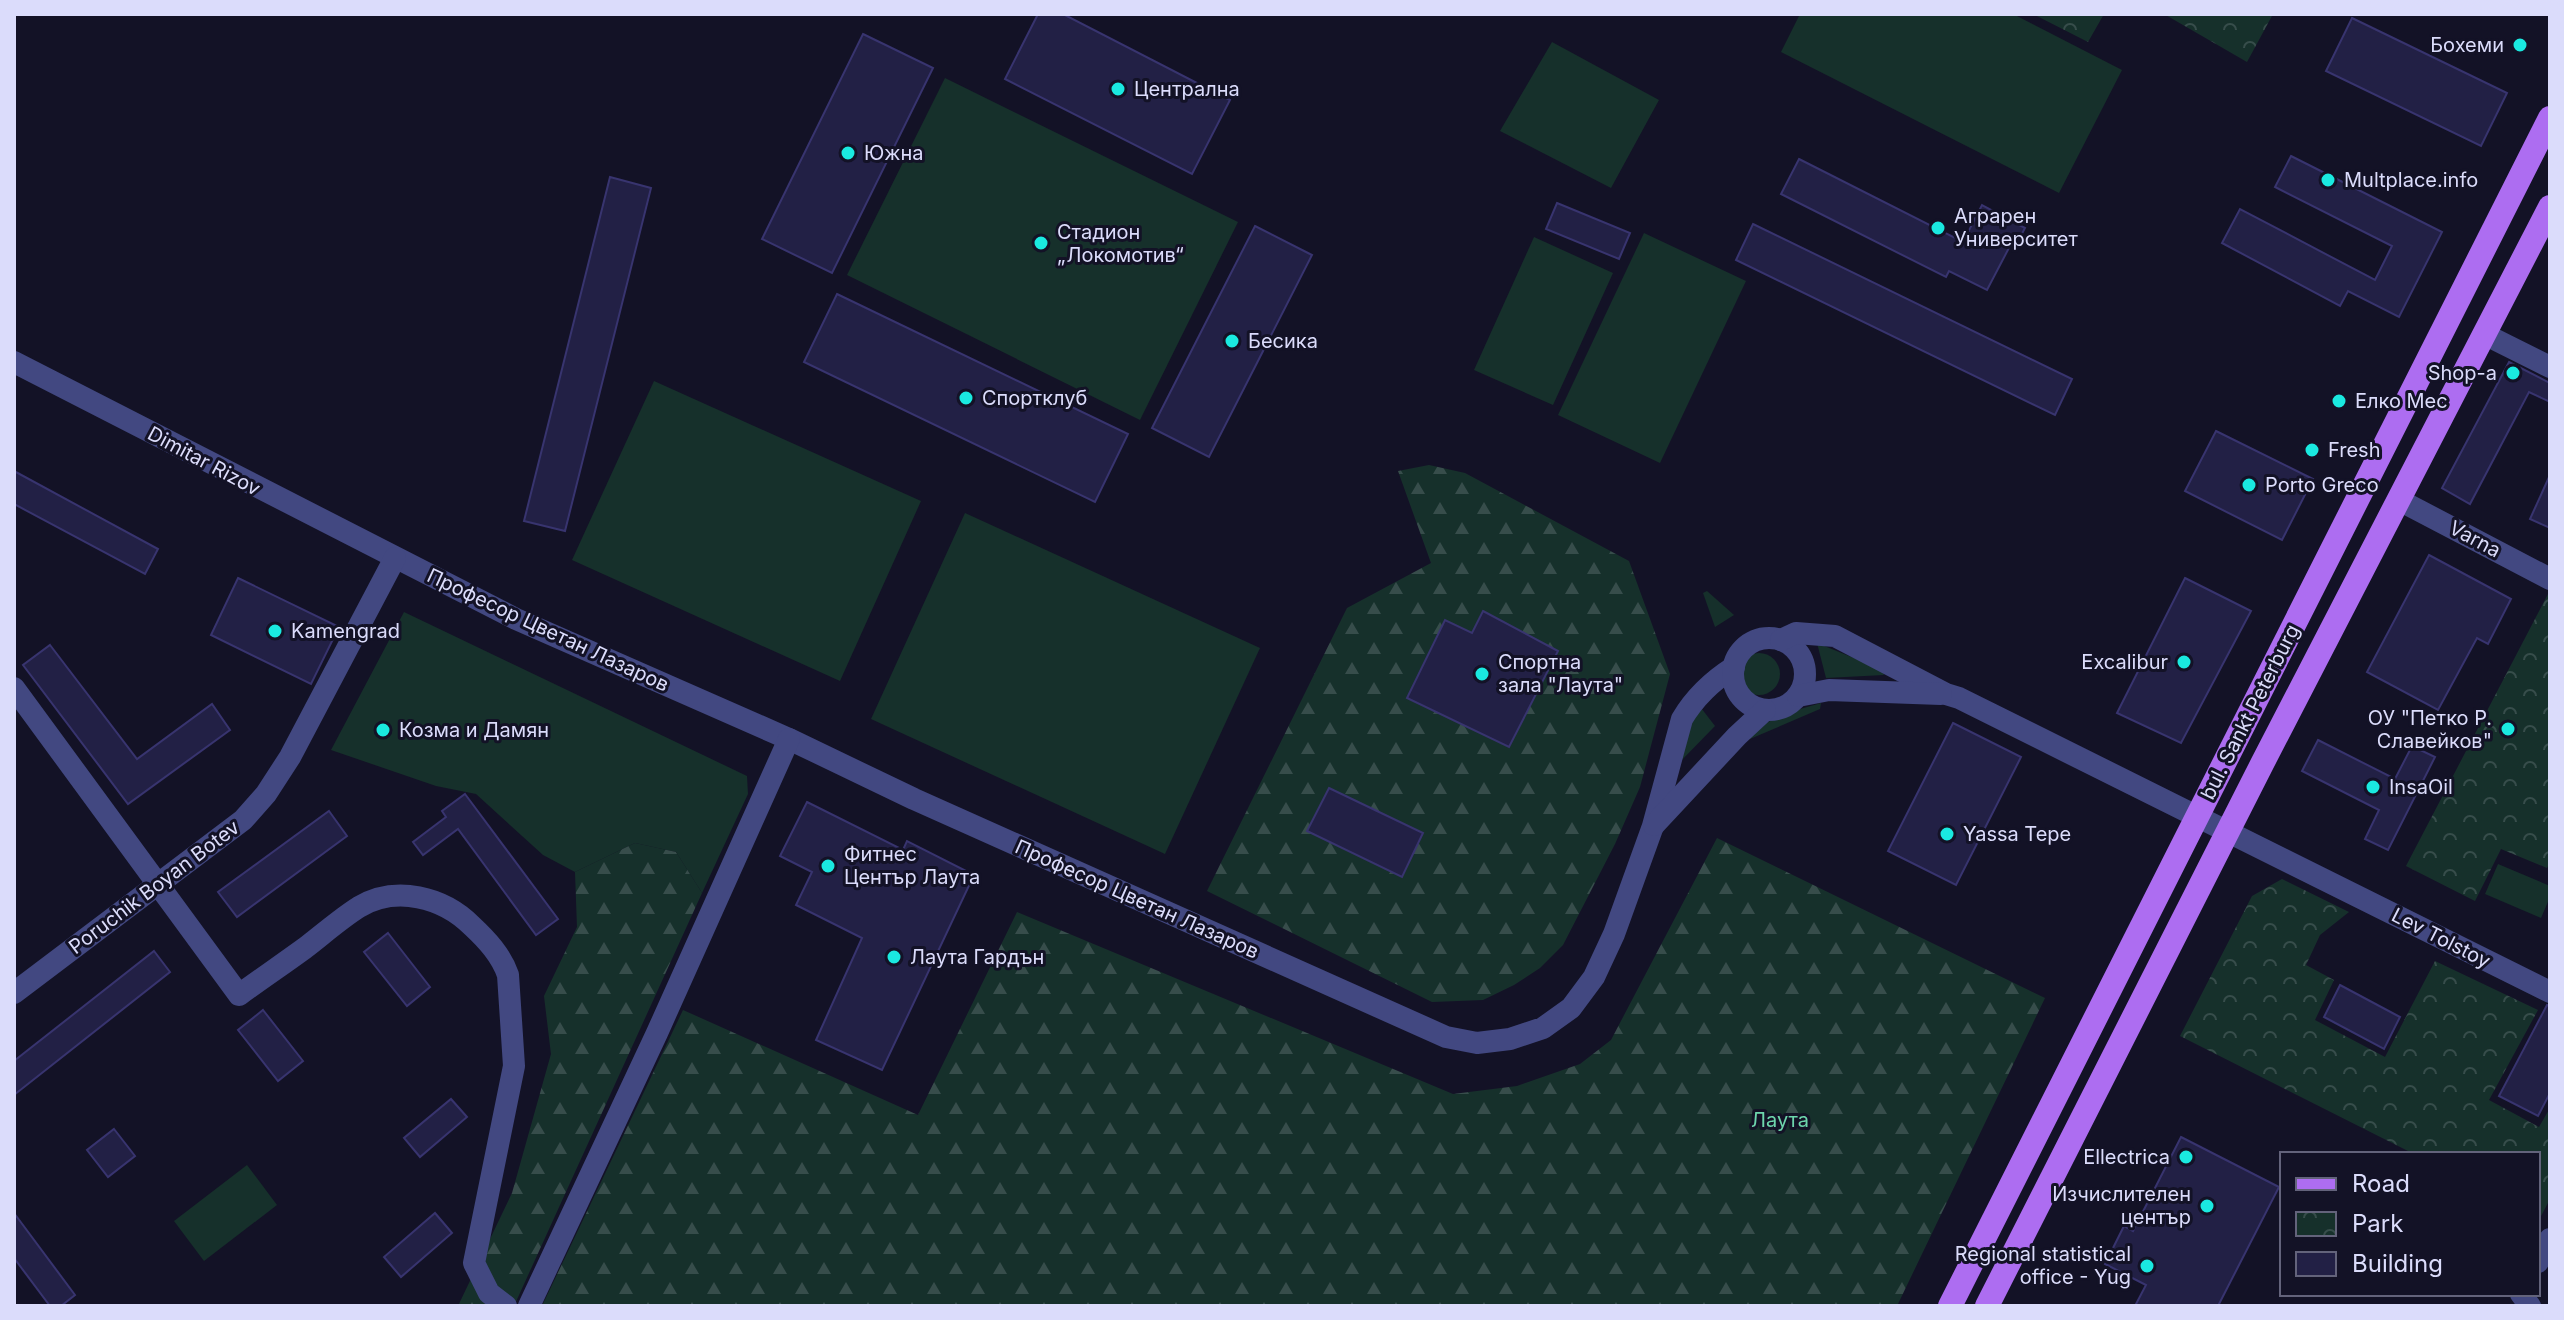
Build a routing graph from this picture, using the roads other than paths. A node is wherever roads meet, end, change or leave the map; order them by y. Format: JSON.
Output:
{"nodes":[{"id":1,"x":2550,"y":118,"type":"edge"},
{"id":2,"x":2550,"y":207,"type":"edge"},
{"id":3,"x":2484,"y":334,"type":"junction"},
{"id":4,"x":14,"y":362,"type":"edge"},
{"id":5,"x":2550,"y":367,"type":"edge"},
{"id":6,"x":2399,"y":500,"type":"junction"},
{"id":7,"x":395,"y":558,"type":"junction"},
{"id":8,"x":2550,"y":579,"type":"edge"},
{"id":9,"x":1781,"y":640,"type":"junction"},
{"id":10,"x":1734,"y":667,"type":"junction"},
{"id":11,"x":14,"y":688,"type":"edge"},
{"id":12,"x":1946,"y":694,"type":"junction"},
{"id":13,"x":1798,"y":696,"type":"junction"},
{"id":14,"x":1765,"y":710,"type":"junction"},
{"id":15,"x":789,"y":739,"type":"junction"},
{"id":16,"x":2197,"y":817,"type":"junction"},
{"id":17,"x":1653,"y":826,"type":"junction"},
{"id":18,"x":2228,"y":831,"type":"junction"},
{"id":19,"x":158,"y":883,"type":"junction"},
{"id":20,"x":2550,"y":992,"type":"edge"},
{"id":21,"x":14,"y":993,"type":"edge"},
{"id":22,"x":2550,"y":1239,"type":"edge"},
{"id":23,"x":2540,"y":1258,"type":"edge"},
{"id":24,"x":506,"y":1306,"type":"edge"},
{"id":25,"x":529,"y":1306,"type":"edge"},
{"id":26,"x":1950,"y":1306,"type":"edge"},
{"id":27,"x":1987,"y":1306,"type":"edge"}],
"edges":[{"from":1,"to":16,"type":"main road","name":"bul. Sankt Peterburg"},
{"from":2,"to":3,"type":"main road","name":"bul. Sankt Peterburg"},
{"from":3,"to":5,"type":"street"},
{"from":3,"to":6,"type":"main road","name":"bul. Sankt Peterburg"},
{"from":4,"to":7,"type":"street","name":"Dimitar Rizov"},
{"from":6,"to":8,"type":"street","name":"Varna"},
{"from":6,"to":18,"type":"main road","name":"bul. Sankt Peterburg"},
{"from":7,"to":15,"type":"street","name":"Професор Цветан Лазаров"},
{"from":7,"to":19,"type":"street","name":"Poruchik Boyan Botev"},
{"from":9,"to":10,"type":"street"},
{"from":9,"to":12,"type":"street"},
{"from":9,"to":13,"type":"street"},
{"from":10,"to":14,"type":"street"},
{"from":10,"to":17,"type":"street","name":"Професор Цветан Лазаров"},
{"from":11,"to":19,"type":"street"},
{"from":12,"to":13,"type":"street"},
{"from":12,"to":16,"type":"street","name":"Lev Tolstoy"},
{"from":13,"to":14,"type":"street"},
{"from":14,"to":17,"type":"street","name":"Професор Цветан Лазаров"},
{"from":15,"to":17,"type":"street","name":"Професор Цветан Лазаров"},
{"from":15,"to":25,"type":"street"},
{"from":16,"to":18,"type":"street","name":"Lev Tolstoy"},
{"from":16,"to":26,"type":"main road","name":"bul. Sankt Peterburg"},
{"from":18,"to":20,"type":"street","name":"Lev Tolstoy"},
{"from":18,"to":27,"type":"main road","name":"bul. Sankt Peterburg"},
{"from":19,"to":21,"type":"street","name":"Poruchik Boyan Botev"},
{"from":19,"to":24,"type":"street"},
{"from":22,"to":23,"type":"street"}]}
